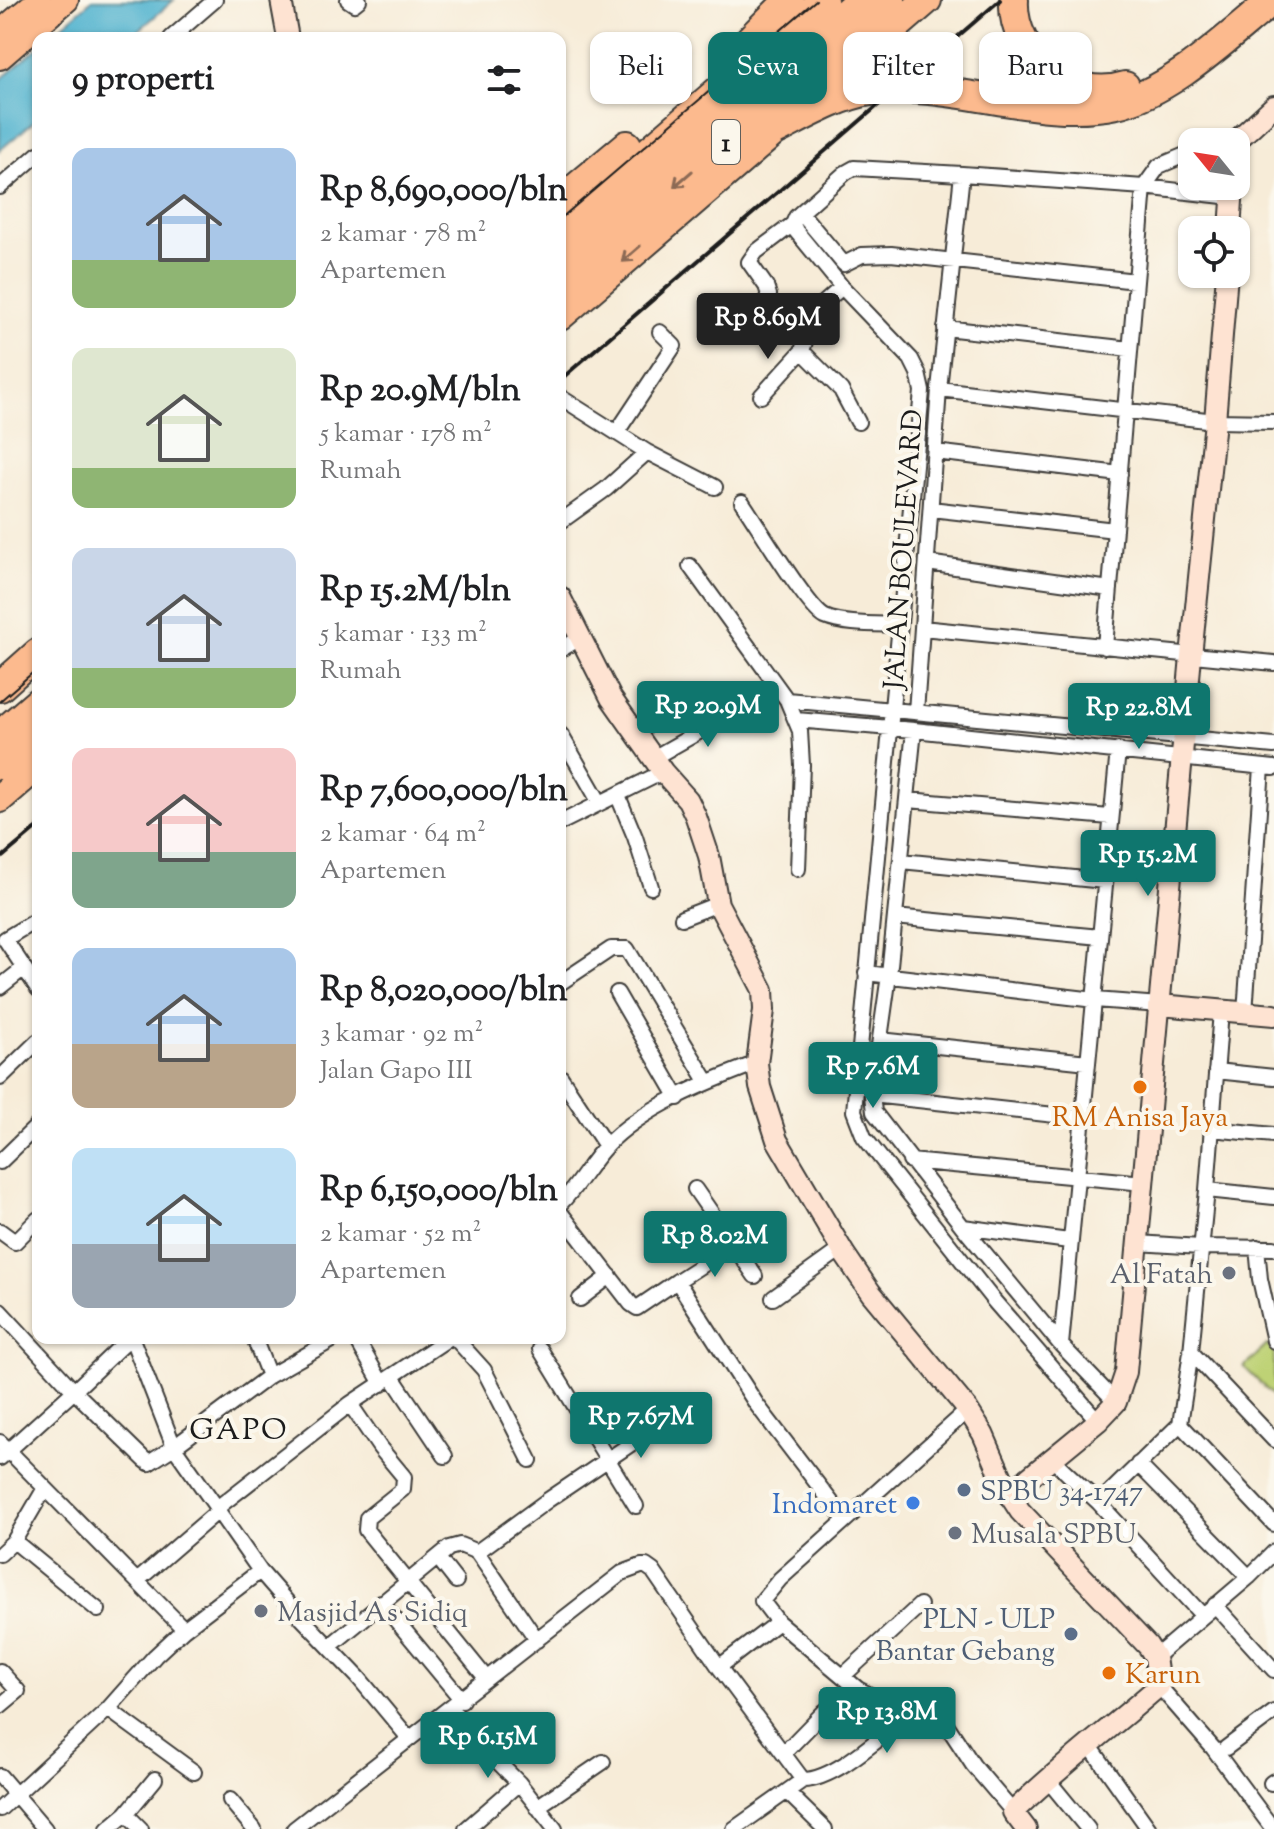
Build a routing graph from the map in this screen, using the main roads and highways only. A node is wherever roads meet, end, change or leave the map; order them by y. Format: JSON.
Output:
{"nodes":[{"id":1,"x":66,"y":0,"type":"edge"},
{"id":2,"x":789,"y":0,"type":"edge"},
{"id":3,"x":823,"y":0,"type":"edge"},
{"id":4,"x":860,"y":0,"type":"edge"},
{"id":5,"x":891,"y":0,"type":"edge"},
{"id":6,"x":927,"y":0,"type":"edge"},
{"id":7,"x":1014,"y":0,"type":"edge"},
{"id":8,"x":1248,"y":0,"type":"edge"},
{"id":9,"x":1273,"y":0,"type":"edge"},
{"id":10,"x":31,"y":15,"type":"edge"},
{"id":11,"x":0,"y":33,"type":"edge"},
{"id":12,"x":0,"y":57,"type":"edge"},
{"id":13,"x":775,"y":131,"type":"junction"},
{"id":14,"x":566,"y":196,"type":"edge"},
{"id":15,"x":566,"y":223,"type":"edge"},
{"id":16,"x":566,"y":252,"type":"edge"},
{"id":17,"x":566,"y":279,"type":"edge"},
{"id":18,"x":566,"y":311,"type":"edge"},
{"id":19,"x":32,"y":658,"type":"edge"},
{"id":20,"x":32,"y":681,"type":"edge"},
{"id":21,"x":0,"y":687,"type":"edge"},
{"id":22,"x":32,"y":707,"type":"edge"},
{"id":23,"x":0,"y":709,"type":"edge"},
{"id":24,"x":0,"y":735,"type":"edge"},
{"id":25,"x":32,"y":737,"type":"edge"},
{"id":26,"x":0,"y":765,"type":"edge"},
{"id":27,"x":32,"y":770,"type":"edge"},
{"id":28,"x":0,"y":798,"type":"edge"}],
"edges":[{"from":1,"to":10,"type":"main road"},
{"from":2,"to":14,"type":"highway"},
{"from":3,"to":15,"type":"highway","number":"1"},
{"from":4,"to":16,"type":"highway","number":"1"},
{"from":5,"to":17,"type":"highway","number":"1","one_way":true},
{"from":6,"to":13,"type":"highway","number":"1"},
{"from":7,"to":8,"type":"highway"},
{"from":9,"to":13,"type":"highway"},
{"from":10,"to":11,"type":"main road"},
{"from":10,"to":12,"type":"main road"},
{"from":13,"to":18,"type":"highway","number":"1","one_way":true},
{"from":19,"to":21,"type":"highway"},
{"from":20,"to":23,"type":"highway"},
{"from":22,"to":24,"type":"highway"},
{"from":25,"to":26,"type":"highway"},
{"from":27,"to":28,"type":"highway"}]}
